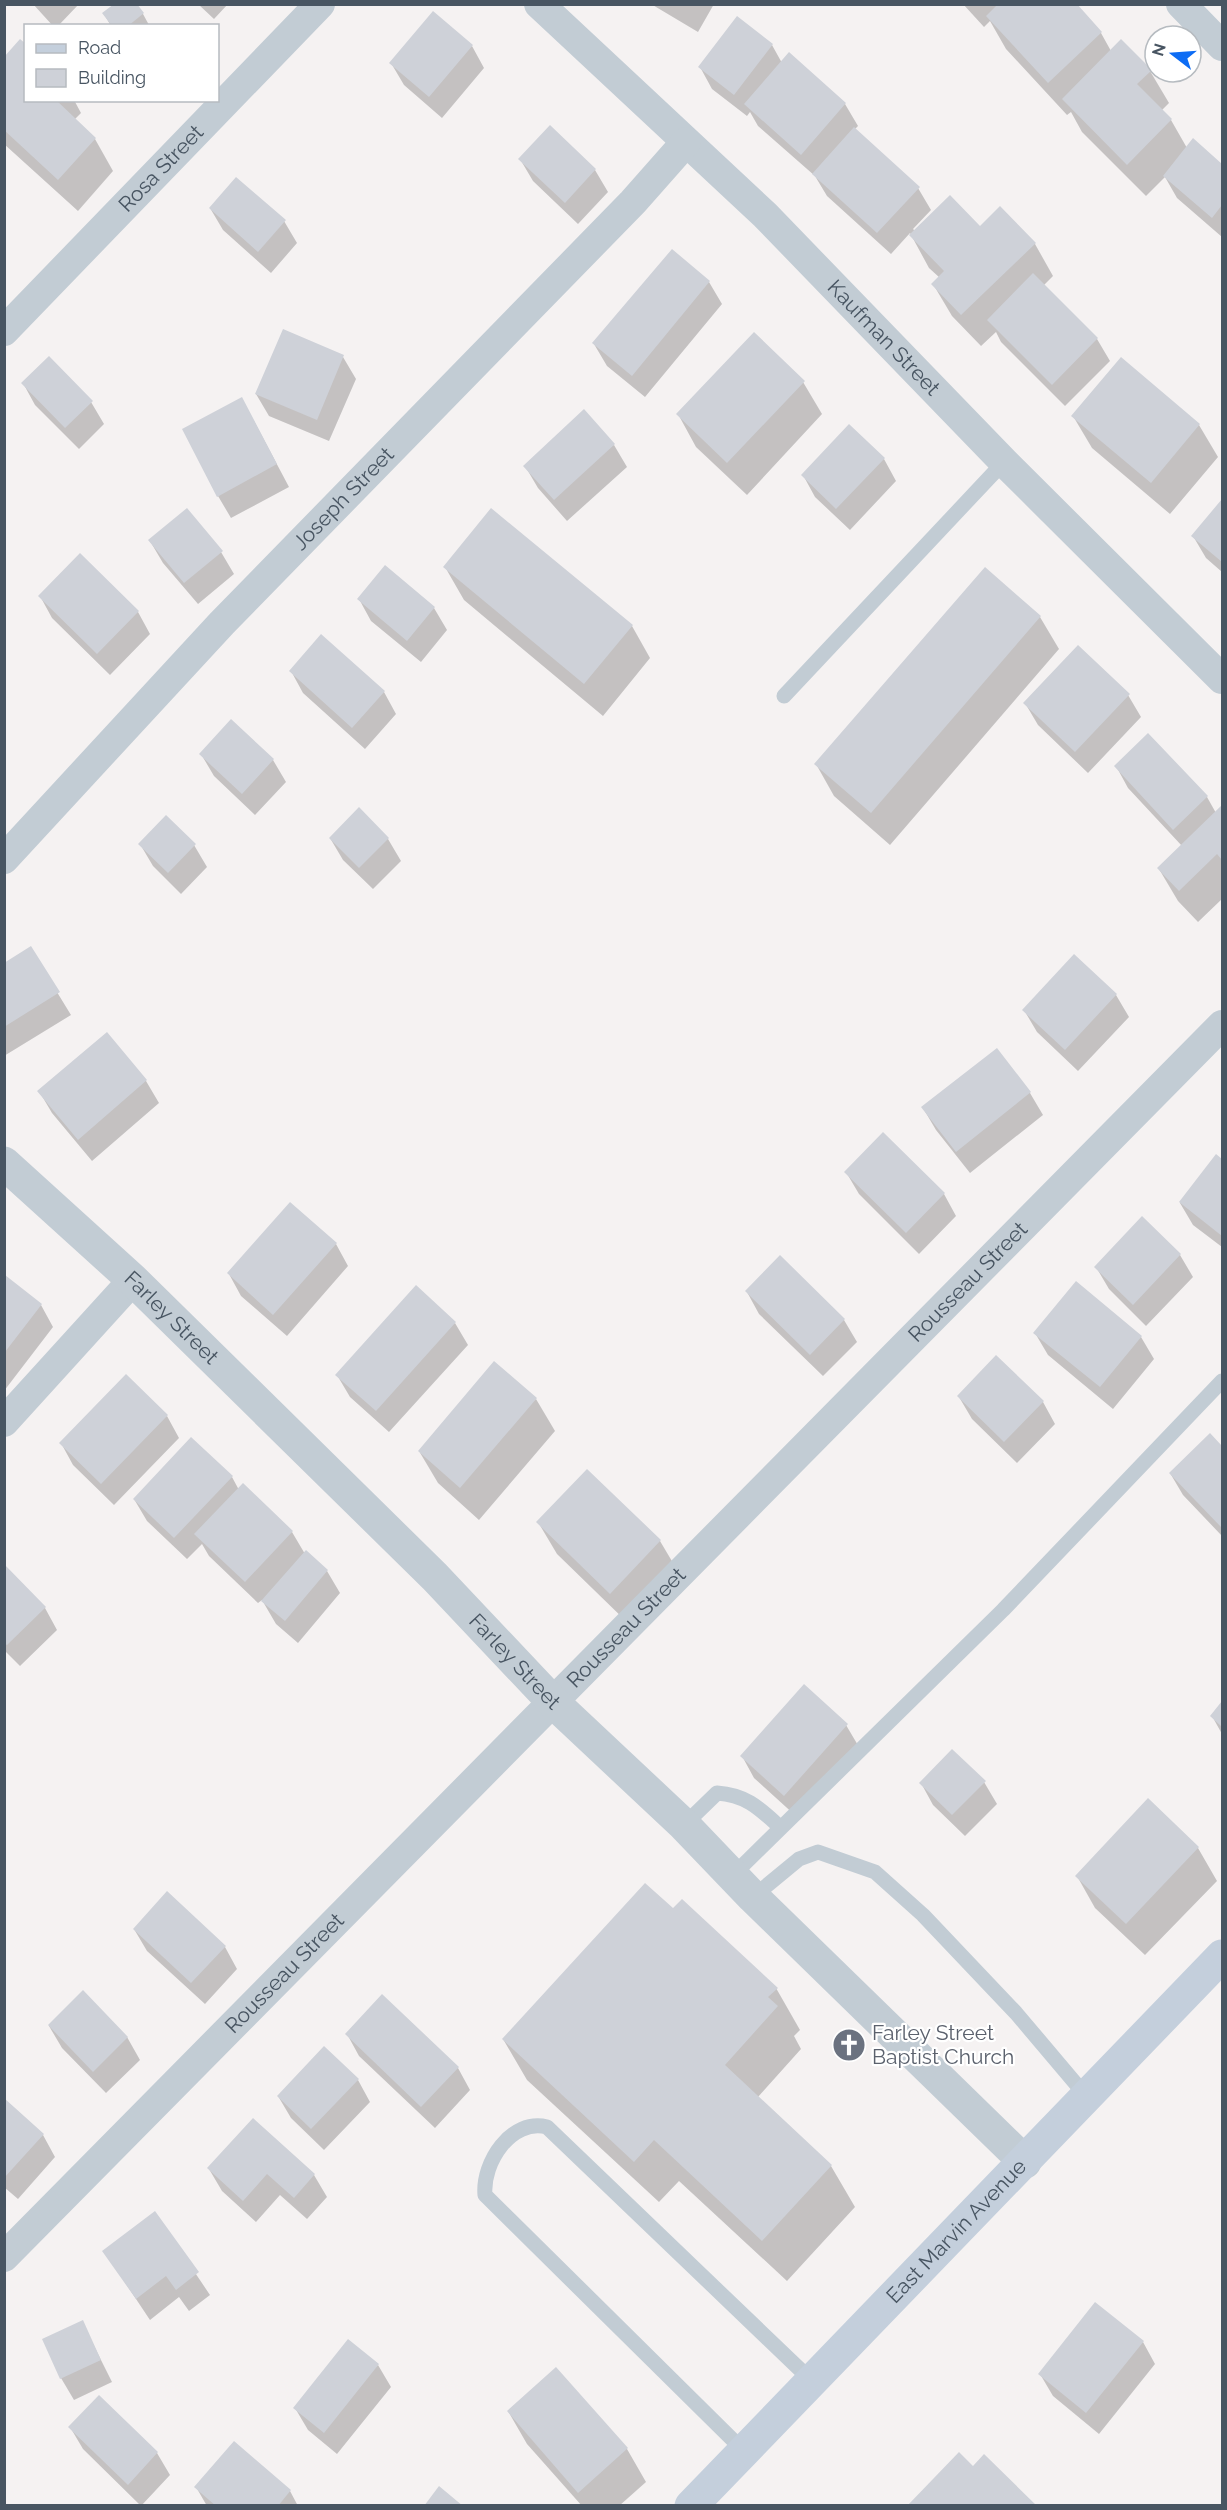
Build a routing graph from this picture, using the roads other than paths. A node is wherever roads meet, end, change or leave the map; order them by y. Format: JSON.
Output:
{"nodes":[{"id":1,"x":320,"y":4,"type":"edge"},
{"id":2,"x":539,"y":4,"type":"edge"},
{"id":3,"x":1181,"y":4,"type":"edge"},
{"id":4,"x":1222,"y":46,"type":"edge"},
{"id":5,"x":686,"y":142,"type":"junction"},
{"id":6,"x":4,"y":331,"type":"edge"},
{"id":7,"x":1004,"y":462,"type":"junction"},
{"id":8,"x":1222,"y":679,"type":"edge"},
{"id":9,"x":784,"y":696,"type":"dead end"},
{"id":10,"x":4,"y":859,"type":"edge"},
{"id":11,"x":1222,"y":1025,"type":"edge"},
{"id":12,"x":4,"y":1163,"type":"edge"},
{"id":13,"x":133,"y":1280,"type":"junction"},
{"id":14,"x":1222,"y":1382,"type":"edge"},
{"id":15,"x":4,"y":1422,"type":"edge"},
{"id":16,"x":554,"y":1703,"type":"junction"},
{"id":17,"x":684,"y":1825,"type":"junction"},
{"id":18,"x":781,"y":1828,"type":"junction"},
{"id":19,"x":742,"y":1887,"type":"junction"},
{"id":20,"x":1222,"y":1956,"type":"edge"},
{"id":21,"x":1087,"y":2097,"type":"junction"},
{"id":22,"x":1025,"y":2162,"type":"junction"},
{"id":23,"x":4,"y":2257,"type":"edge"},
{"id":24,"x":812,"y":2380,"type":"junction"},
{"id":25,"x":744,"y":2451,"type":"junction"},
{"id":26,"x":691,"y":2505,"type":"edge"}],
"edges":[{"from":1,"to":6,"type":"street","name":"Rosa Street"},
{"from":2,"to":5,"type":"street","name":"Kaufman Street"},
{"from":3,"to":4,"type":"street"},
{"from":5,"to":7,"type":"street","name":"Kaufman Street"},
{"from":5,"to":10,"type":"street","name":"Joseph Street"},
{"from":7,"to":8,"type":"street","name":"Kaufman Street"},
{"from":7,"to":9,"type":"lane"},
{"from":11,"to":16,"type":"street","name":"Rousseau Street"},
{"from":12,"to":13,"type":"street","name":"Farley Street"},
{"from":13,"to":15,"type":"street"},
{"from":13,"to":16,"type":"street","name":"Farley Street"},
{"from":14,"to":18,"type":"lane"},
{"from":16,"to":17,"type":"street","name":"Farley Street"},
{"from":16,"to":23,"type":"street","name":"Rousseau Street"},
{"from":17,"to":18,"type":"lane"},
{"from":17,"to":19,"type":"street","name":"Farley Street"},
{"from":18,"to":19,"type":"lane"},
{"from":19,"to":21,"type":"lane"},
{"from":19,"to":22,"type":"street","name":"Farley Street"},
{"from":20,"to":21,"type":"main road","name":"East Marvin Avenue"},
{"from":21,"to":22,"type":"main road","name":"East Marvin Avenue"},
{"from":22,"to":24,"type":"main road","name":"East Marvin Avenue"},
{"from":24,"to":25,"type":"main road","name":"East Marvin Avenue"},
{"from":24,"to":25,"type":"lane"},
{"from":25,"to":26,"type":"main road","name":"East Marvin Avenue"}]}
